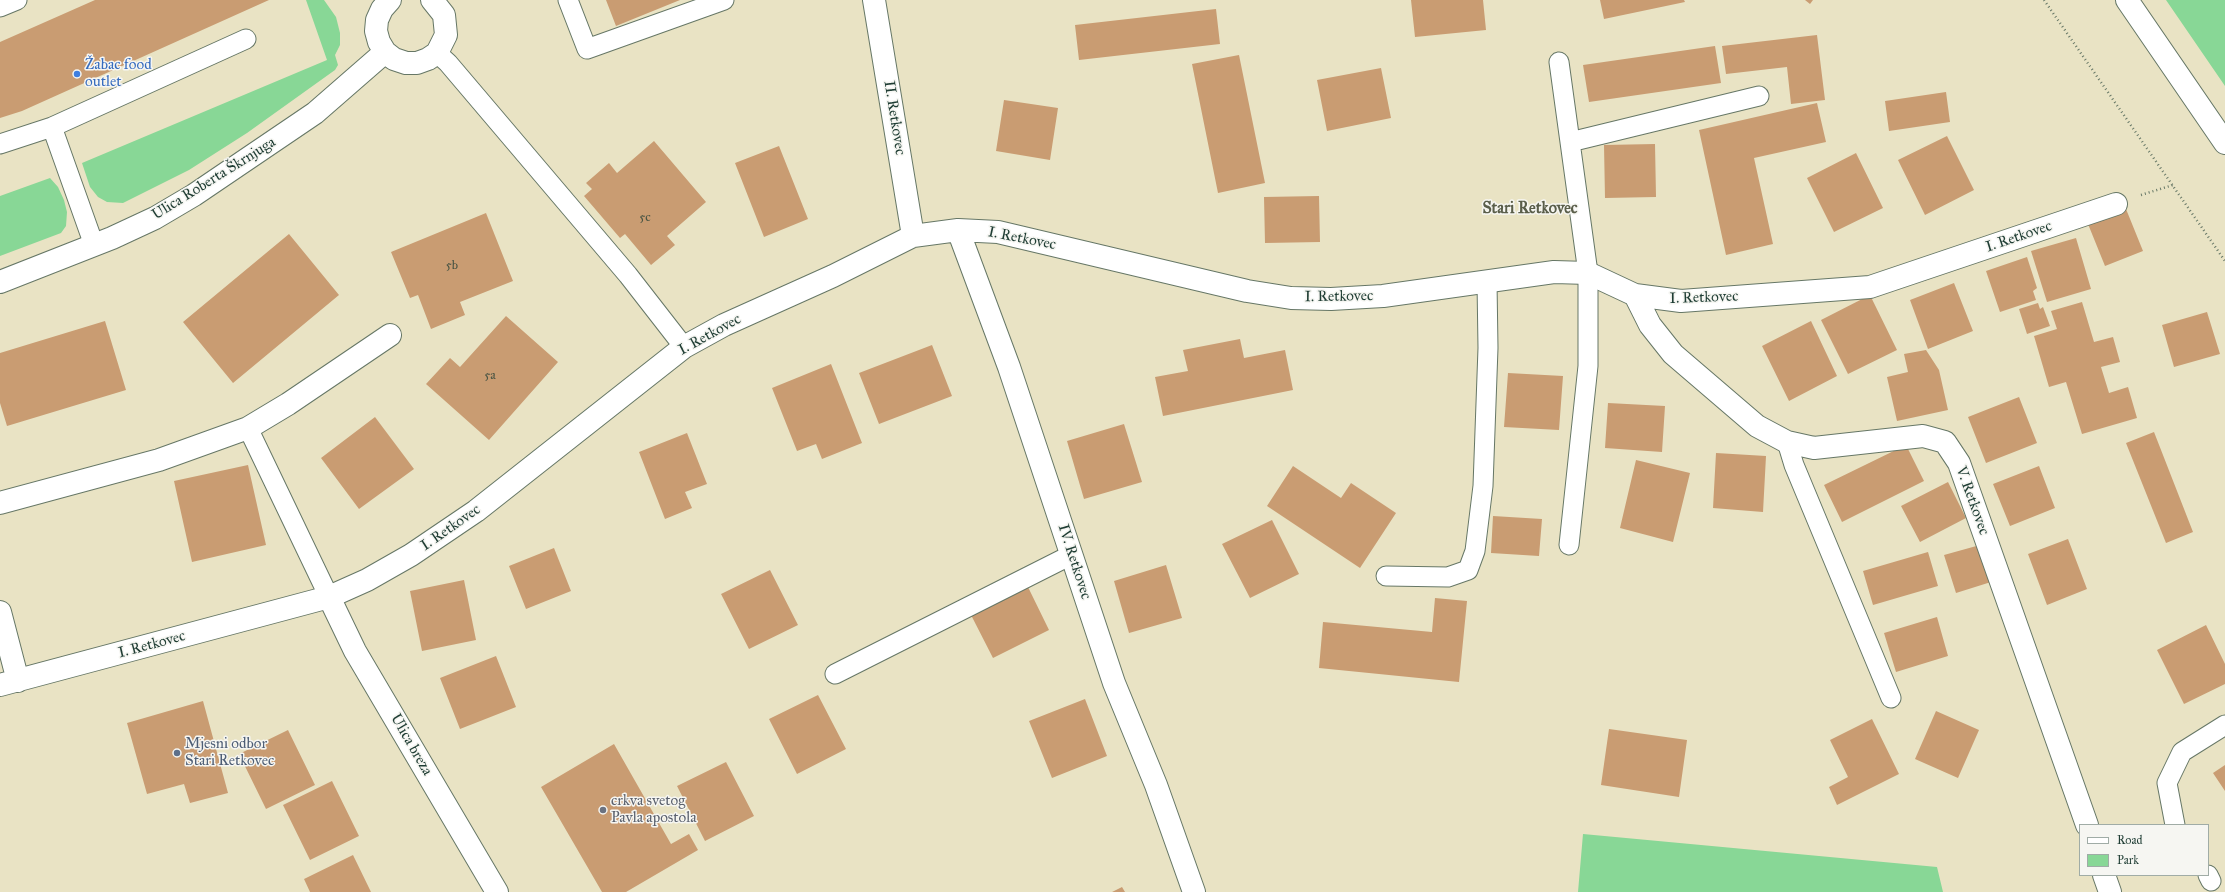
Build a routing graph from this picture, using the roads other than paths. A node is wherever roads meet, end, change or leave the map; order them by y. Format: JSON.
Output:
{"nodes":[{"id":1,"x":17,"y":0,"type":"edge"},
{"id":2,"x":568,"y":0,"type":"edge"},
{"id":3,"x":724,"y":0,"type":"edge"},
{"id":4,"x":2126,"y":0,"type":"edge"},
{"id":5,"x":439,"y":2,"type":"edge"},
{"id":6,"x":879,"y":2,"type":"edge"},
{"id":7,"x":382,"y":3,"type":"edge"},
{"id":8,"x":0,"y":7,"type":"edge"},
{"id":9,"x":246,"y":39,"type":"dead end"},
{"id":10,"x":385,"y":52,"type":"junction"},
{"id":11,"x":437,"y":53,"type":"junction"},
{"id":12,"x":1559,"y":62,"type":"dead end"},
{"id":13,"x":1759,"y":96,"type":"dead end"},
{"id":14,"x":52,"y":127,"type":"junction"},
{"id":15,"x":1570,"y":142,"type":"junction"},
{"id":16,"x":2225,"y":143,"type":"edge"},
{"id":17,"x":0,"y":144,"type":"edge"},
{"id":18,"x":2116,"y":204,"type":"road end"},
{"id":19,"x":958,"y":230,"type":"junction"},
{"id":20,"x":913,"y":236,"type":"junction"},
{"id":21,"x":94,"y":245,"type":"junction"},
{"id":22,"x":1588,"y":273,"type":"junction"},
{"id":23,"x":0,"y":282,"type":"edge"},
{"id":24,"x":1487,"y":282,"type":"junction"},
{"id":25,"x":1635,"y":295,"type":"junction"},
{"id":26,"x":390,"y":336,"type":"dead end"},
{"id":27,"x":684,"y":347,"type":"junction"},
{"id":28,"x":248,"y":428,"type":"junction"},
{"id":29,"x":1787,"y":442,"type":"junction"},
{"id":30,"x":0,"y":503,"type":"edge"},
{"id":31,"x":1569,"y":545,"type":"dead end"},
{"id":32,"x":1071,"y":554,"type":"junction"},
{"id":33,"x":1386,"y":576,"type":"dead end"},
{"id":34,"x":329,"y":597,"type":"junction"},
{"id":35,"x":0,"y":612,"type":"edge"},
{"id":36,"x":835,"y":674,"type":"dead end"},
{"id":37,"x":9,"y":683,"type":"edge"},
{"id":38,"x":1891,"y":698,"type":"dead end"},
{"id":39,"x":2225,"y":725,"type":"edge"},
{"id":40,"x":2087,"y":824,"type":"edge"},
{"id":41,"x":2175,"y":824,"type":"edge"},
{"id":42,"x":2104,"y":876,"type":"edge"},
{"id":43,"x":497,"y":892,"type":"edge"},
{"id":44,"x":1194,"y":892,"type":"edge"},
{"id":45,"x":2110,"y":892,"type":"edge"}],
"edges":[{"from":1,"to":8,"type":"lane"},
{"from":2,"to":3,"type":"lane"},
{"from":4,"to":16,"type":"street"},
{"from":5,"to":11,"type":"street"},
{"from":6,"to":20,"type":"street","name":"II. Retkovec"},
{"from":7,"to":10,"type":"street"},
{"from":9,"to":14,"type":"lane"},
{"from":10,"to":11,"type":"street"},
{"from":10,"to":21,"type":"street","name":"Ulica Roberta Škrnjuga"},
{"from":11,"to":27,"type":"lane"},
{"from":12,"to":15,"type":"lane"},
{"from":13,"to":15,"type":"lane"},
{"from":14,"to":17,"type":"lane"},
{"from":14,"to":21,"type":"lane"},
{"from":15,"to":22,"type":"lane"},
{"from":18,"to":25,"type":"street","name":"I. Retkovec"},
{"from":19,"to":20,"type":"street","name":"I. Retkovec"},
{"from":19,"to":24,"type":"street","name":"I. Retkovec"},
{"from":19,"to":32,"type":"street","name":"IV. Retkovec"},
{"from":20,"to":27,"type":"street","name":"I. Retkovec"},
{"from":21,"to":23,"type":"street","name":"Ulica Roberta Škrnjuga"},
{"from":22,"to":24,"type":"street","name":"I. Retkovec"},
{"from":22,"to":25,"type":"street","name":"I. Retkovec"},
{"from":22,"to":31,"type":"lane"},
{"from":24,"to":33,"type":"lane"},
{"from":25,"to":29,"type":"street","name":"V. Retkovec"},
{"from":26,"to":28,"type":"street"},
{"from":27,"to":34,"type":"street","name":"I. Retkovec"},
{"from":28,"to":30,"type":"street"},
{"from":28,"to":34,"type":"lane"},
{"from":29,"to":38,"type":"lane"},
{"from":29,"to":40,"type":"street","name":"V. Retkovec"},
{"from":32,"to":36,"type":"lane"},
{"from":32,"to":44,"type":"street","name":"IV. Retkovec"},
{"from":34,"to":37,"type":"street","name":"I. Retkovec"},
{"from":34,"to":43,"type":"street","name":"Ulica breza"},
{"from":35,"to":37,"type":"street","name":"I. Retkovec"},
{"from":39,"to":41,"type":"lane"},
{"from":42,"to":45,"type":"street"}]}
